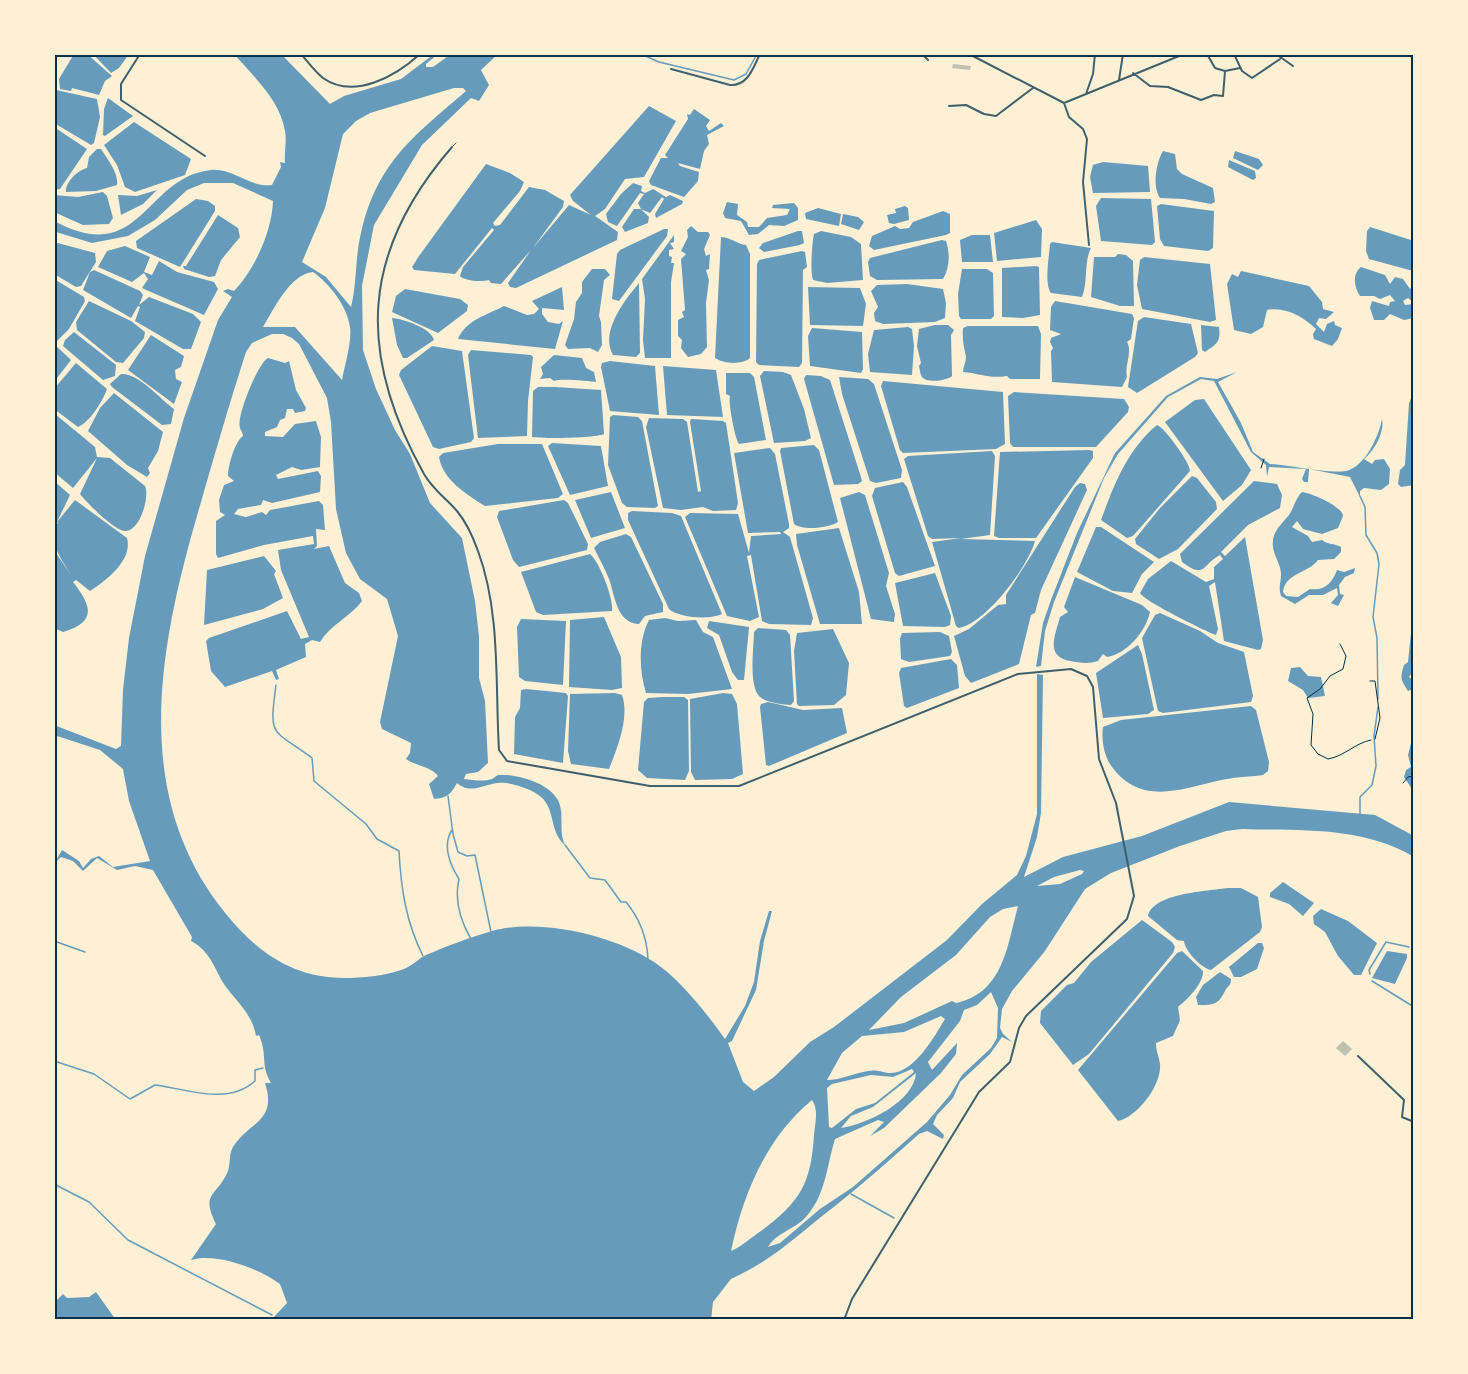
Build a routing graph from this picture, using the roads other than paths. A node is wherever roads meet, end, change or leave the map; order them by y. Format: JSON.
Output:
{"nodes":[{"id":1,"x":140,"y":54,"type":"edge"},
{"id":2,"x":301,"y":54,"type":"edge"},
{"id":3,"x":420,"y":54,"type":"edge"},
{"id":4,"x":760,"y":54,"type":"edge"},
{"id":5,"x":922,"y":54,"type":"edge"},
{"id":6,"x":969,"y":54,"type":"edge"},
{"id":7,"x":1095,"y":54,"type":"edge"},
{"id":8,"x":1123,"y":54,"type":"edge"},
{"id":9,"x":1184,"y":54,"type":"edge"},
{"id":10,"x":1207,"y":54,"type":"edge"},
{"id":11,"x":1234,"y":54,"type":"edge"},
{"id":12,"x":1276,"y":54,"type":"edge"},
{"id":13,"x":1280,"y":58,"type":"junction"},
{"id":14,"x":928,"y":60,"type":"dead end"},
{"id":15,"x":1293,"y":66,"type":"dead end"},
{"id":16,"x":1241,"y":68,"type":"junction"},
{"id":17,"x":670,"y":69,"type":"dead end"},
{"id":18,"x":1225,"y":71,"type":"junction"},
{"id":19,"x":1133,"y":73,"type":"junction"},
{"id":20,"x":1119,"y":80,"type":"junction"},
{"id":21,"x":1033,"y":88,"type":"junction"},
{"id":22,"x":1086,"y":96,"type":"junction"},
{"id":23,"x":1064,"y":103,"type":"junction"},
{"id":24,"x":949,"y":106,"type":"dead end"},
{"id":25,"x":456,"y":143,"type":"dead end"},
{"id":26,"x":452,"y":147,"type":"joint"},
{"id":27,"x":205,"y":156,"type":"dead end"},
{"id":28,"x":1089,"y":245,"type":"dead end"},
{"id":29,"x":1358,"y":1056,"type":"dead end"},
{"id":30,"x":1414,"y":1122,"type":"edge"},
{"id":31,"x":844,"y":1320,"type":"edge"}],
"edges":[{"from":1,"to":27,"type":"street"},
{"from":2,"to":3,"type":"street"},
{"from":4,"to":17,"type":"street"},
{"from":5,"to":14,"type":"street"},
{"from":6,"to":21,"type":"street"},
{"from":7,"to":22,"type":"street"},
{"from":8,"to":20,"type":"street"},
{"from":9,"to":19,"type":"street"},
{"from":10,"to":18,"type":"street"},
{"from":11,"to":16,"type":"street"},
{"from":12,"to":13,"type":"street"},
{"from":13,"to":15,"type":"street"},
{"from":13,"to":16,"type":"street"},
{"from":16,"to":18,"type":"street"},
{"from":18,"to":19,"type":"street"},
{"from":19,"to":20,"type":"street"},
{"from":20,"to":22,"type":"street"},
{"from":21,"to":23,"type":"street"},
{"from":21,"to":24,"type":"street"},
{"from":22,"to":23,"type":"street"},
{"from":23,"to":28,"type":"street"},
{"from":25,"to":26,"type":"lane"},
{"from":26,"to":31,"type":"street"},
{"from":29,"to":30,"type":"street"}]}
